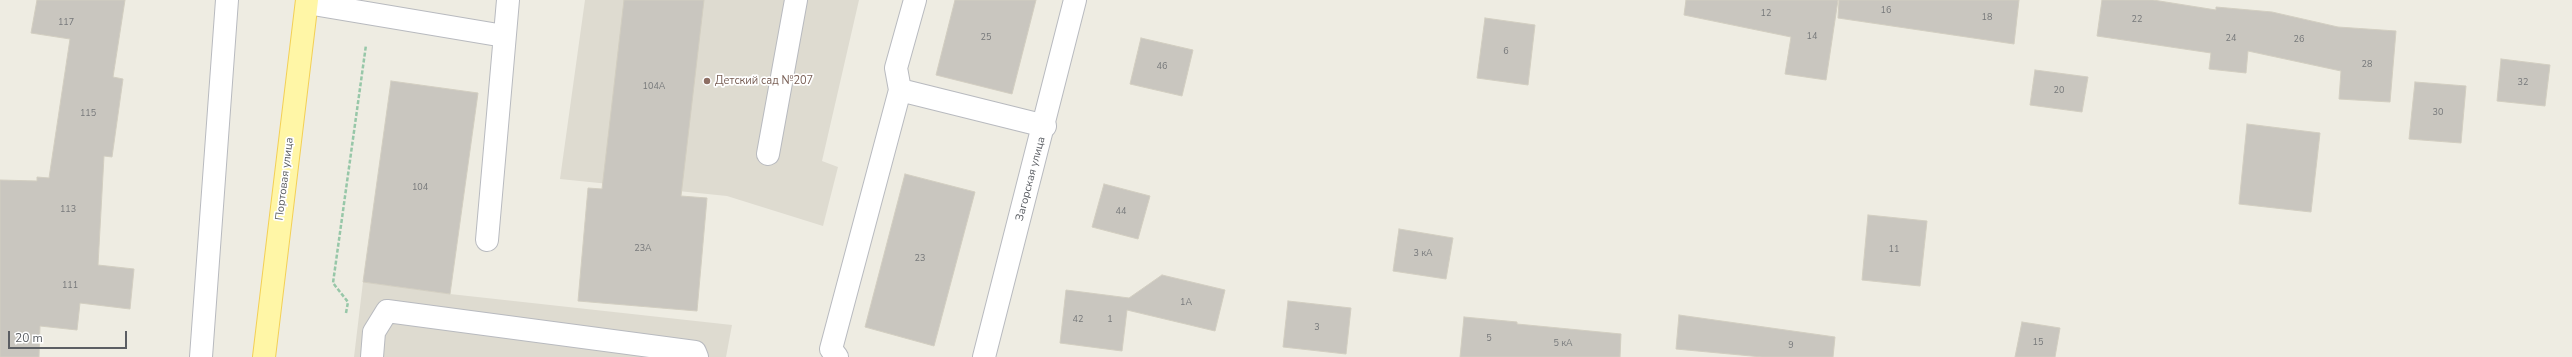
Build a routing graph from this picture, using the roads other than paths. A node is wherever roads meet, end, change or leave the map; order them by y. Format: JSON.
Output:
{"nodes":[{"id":1,"x":227,"y":0,"type":"edge"},
{"id":2,"x":508,"y":0,"type":"edge"},
{"id":3,"x":796,"y":0,"type":"edge"},
{"id":4,"x":915,"y":0,"type":"edge"},
{"id":5,"x":1075,"y":0,"type":"edge"},
{"id":6,"x":307,"y":2,"type":"edge"},
{"id":7,"x":504,"y":36,"type":"junction"},
{"id":8,"x":900,"y":90,"type":"junction"},
{"id":9,"x":1045,"y":126,"type":"junction"},
{"id":10,"x":768,"y":154,"type":"dead end"},
{"id":11,"x":487,"y":240,"type":"dead end"},
{"id":12,"x":201,"y":357,"type":"edge"},
{"id":13,"x":264,"y":357,"type":"edge"},
{"id":14,"x":372,"y":357,"type":"edge"},
{"id":15,"x":697,"y":357,"type":"edge"},
{"id":16,"x":837,"y":357,"type":"edge"},
{"id":17,"x":984,"y":357,"type":"edge"}],
"edges":[{"from":1,"to":12,"type":"street"},
{"from":2,"to":7,"type":"street"},
{"from":3,"to":10,"type":"street"},
{"from":4,"to":8,"type":"street"},
{"from":5,"to":9,"type":"street","name":"Загорская улица"},
{"from":6,"to":7,"type":"street"},
{"from":6,"to":13,"type":"main road","name":"Портовая улица"},
{"from":7,"to":11,"type":"street"},
{"from":8,"to":9,"type":"street"},
{"from":8,"to":16,"type":"street"},
{"from":9,"to":17,"type":"street","name":"Загорская улица"},
{"from":14,"to":15,"type":"street"}]}
